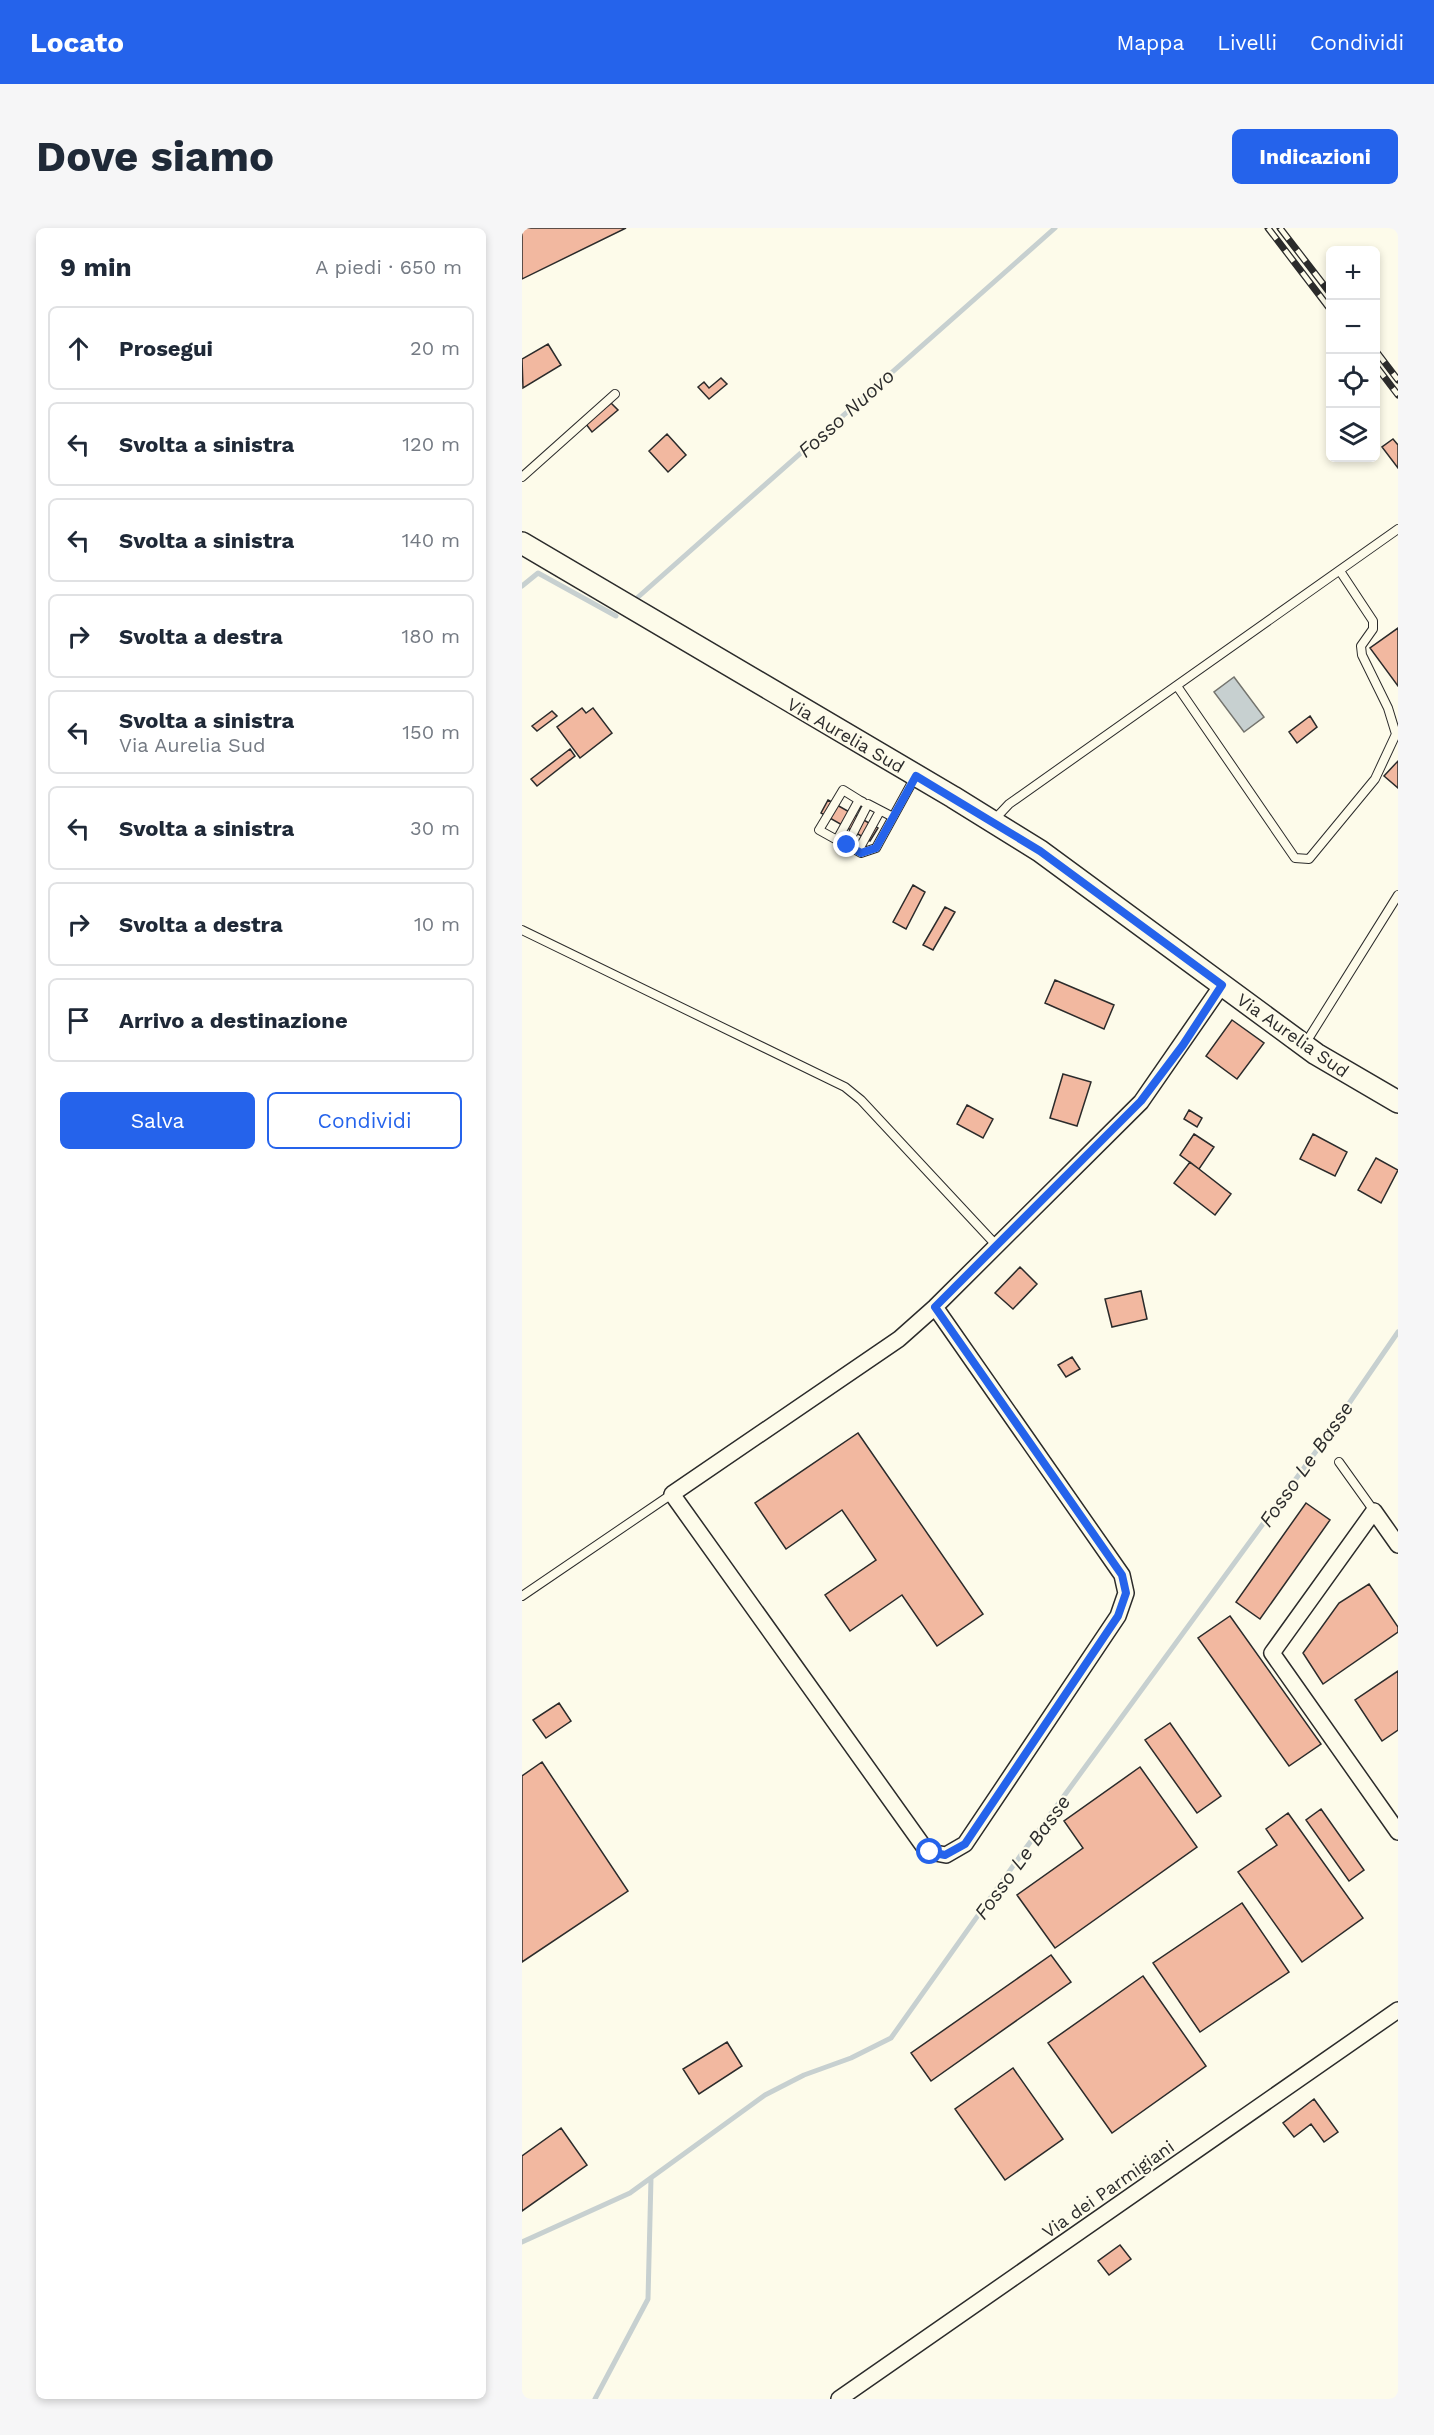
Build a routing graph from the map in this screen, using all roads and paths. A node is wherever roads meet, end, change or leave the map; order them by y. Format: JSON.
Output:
{"nodes":[{"id":1,"x":615,"y":394,"type":"dead end"},
{"id":2,"x":522,"y":477,"type":"edge"},
{"id":3,"x":1398,"y":529,"type":"edge"},
{"id":4,"x":522,"y":543,"type":"edge"},
{"id":5,"x":1340,"y":571,"type":"junction"},
{"id":6,"x":1177,"y":686,"type":"junction"},
{"id":7,"x":916,"y":776,"type":"junction"},
{"id":8,"x":859,"y":800,"type":"junction"},
{"id":9,"x":867,"y":804,"type":"junction"},
{"id":10,"x":880,"y":811,"type":"junction"},
{"id":11,"x":893,"y":817,"type":"junction"},
{"id":12,"x":992,"y":822,"type":"junction"},
{"id":13,"x":837,"y":840,"type":"junction"},
{"id":14,"x":847,"y":845,"type":"junction"},
{"id":15,"x":858,"y":851,"type":"junction"},
{"id":16,"x":1398,"y":895,"type":"edge"},
{"id":17,"x":522,"y":930,"type":"edge"},
{"id":18,"x":1222,"y":985,"type":"junction"},
{"id":19,"x":1304,"y":1045,"type":"junction"},
{"id":20,"x":1398,"y":1101,"type":"edge"},
{"id":21,"x":997,"y":1246,"type":"junction"},
{"id":22,"x":935,"y":1307,"type":"junction"},
{"id":23,"x":1339,"y":1462,"type":"dead end"},
{"id":24,"x":672,"y":1494,"type":"junction"},
{"id":25,"x":1374,"y":1510,"type":"junction"},
{"id":26,"x":1398,"y":1545,"type":"edge"},
{"id":27,"x":522,"y":1596,"type":"edge"},
{"id":28,"x":1398,"y":1832,"type":"edge"},
{"id":29,"x":1398,"y":2010,"type":"edge"},
{"id":30,"x":839,"y":2399,"type":"edge"}],
"edges":[{"from":1,"to":2,"type":"lane"},
{"from":3,"to":5,"type":"lane"},
{"from":4,"to":7,"type":"main road","name":"Via Aurelia Sud"},
{"from":5,"to":6,"type":"lane"},
{"from":5,"to":6,"type":"lane"},
{"from":6,"to":12,"type":"lane"},
{"from":7,"to":11,"type":"lane"},
{"from":7,"to":12,"type":"main road","name":"Via Aurelia Sud"},
{"from":8,"to":9,"type":"lane"},
{"from":8,"to":13,"type":"lane"},
{"from":8,"to":13,"type":"lane"},
{"from":9,"to":10,"type":"lane"},
{"from":9,"to":14,"type":"lane"},
{"from":10,"to":11,"type":"lane"},
{"from":10,"to":15,"type":"lane"},
{"from":11,"to":15,"type":"lane"},
{"from":12,"to":18,"type":"main road","name":"Via Aurelia Sud"},
{"from":13,"to":14,"type":"lane"},
{"from":14,"to":15,"type":"lane"},
{"from":16,"to":19,"type":"lane"},
{"from":17,"to":21,"type":"lane"},
{"from":18,"to":19,"type":"main road","name":"Via Aurelia Sud"},
{"from":18,"to":21,"type":"street"},
{"from":19,"to":20,"type":"main road","name":"Via Aurelia Sud"},
{"from":21,"to":22,"type":"street"},
{"from":22,"to":24,"type":"street"},
{"from":22,"to":24,"type":"street"},
{"from":23,"to":25,"type":"lane"},
{"from":24,"to":27,"type":"lane"},
{"from":25,"to":26,"type":"street"},
{"from":25,"to":28,"type":"street"},
{"from":29,"to":30,"type":"street","name":"Via dei Parmigiani"}]}
